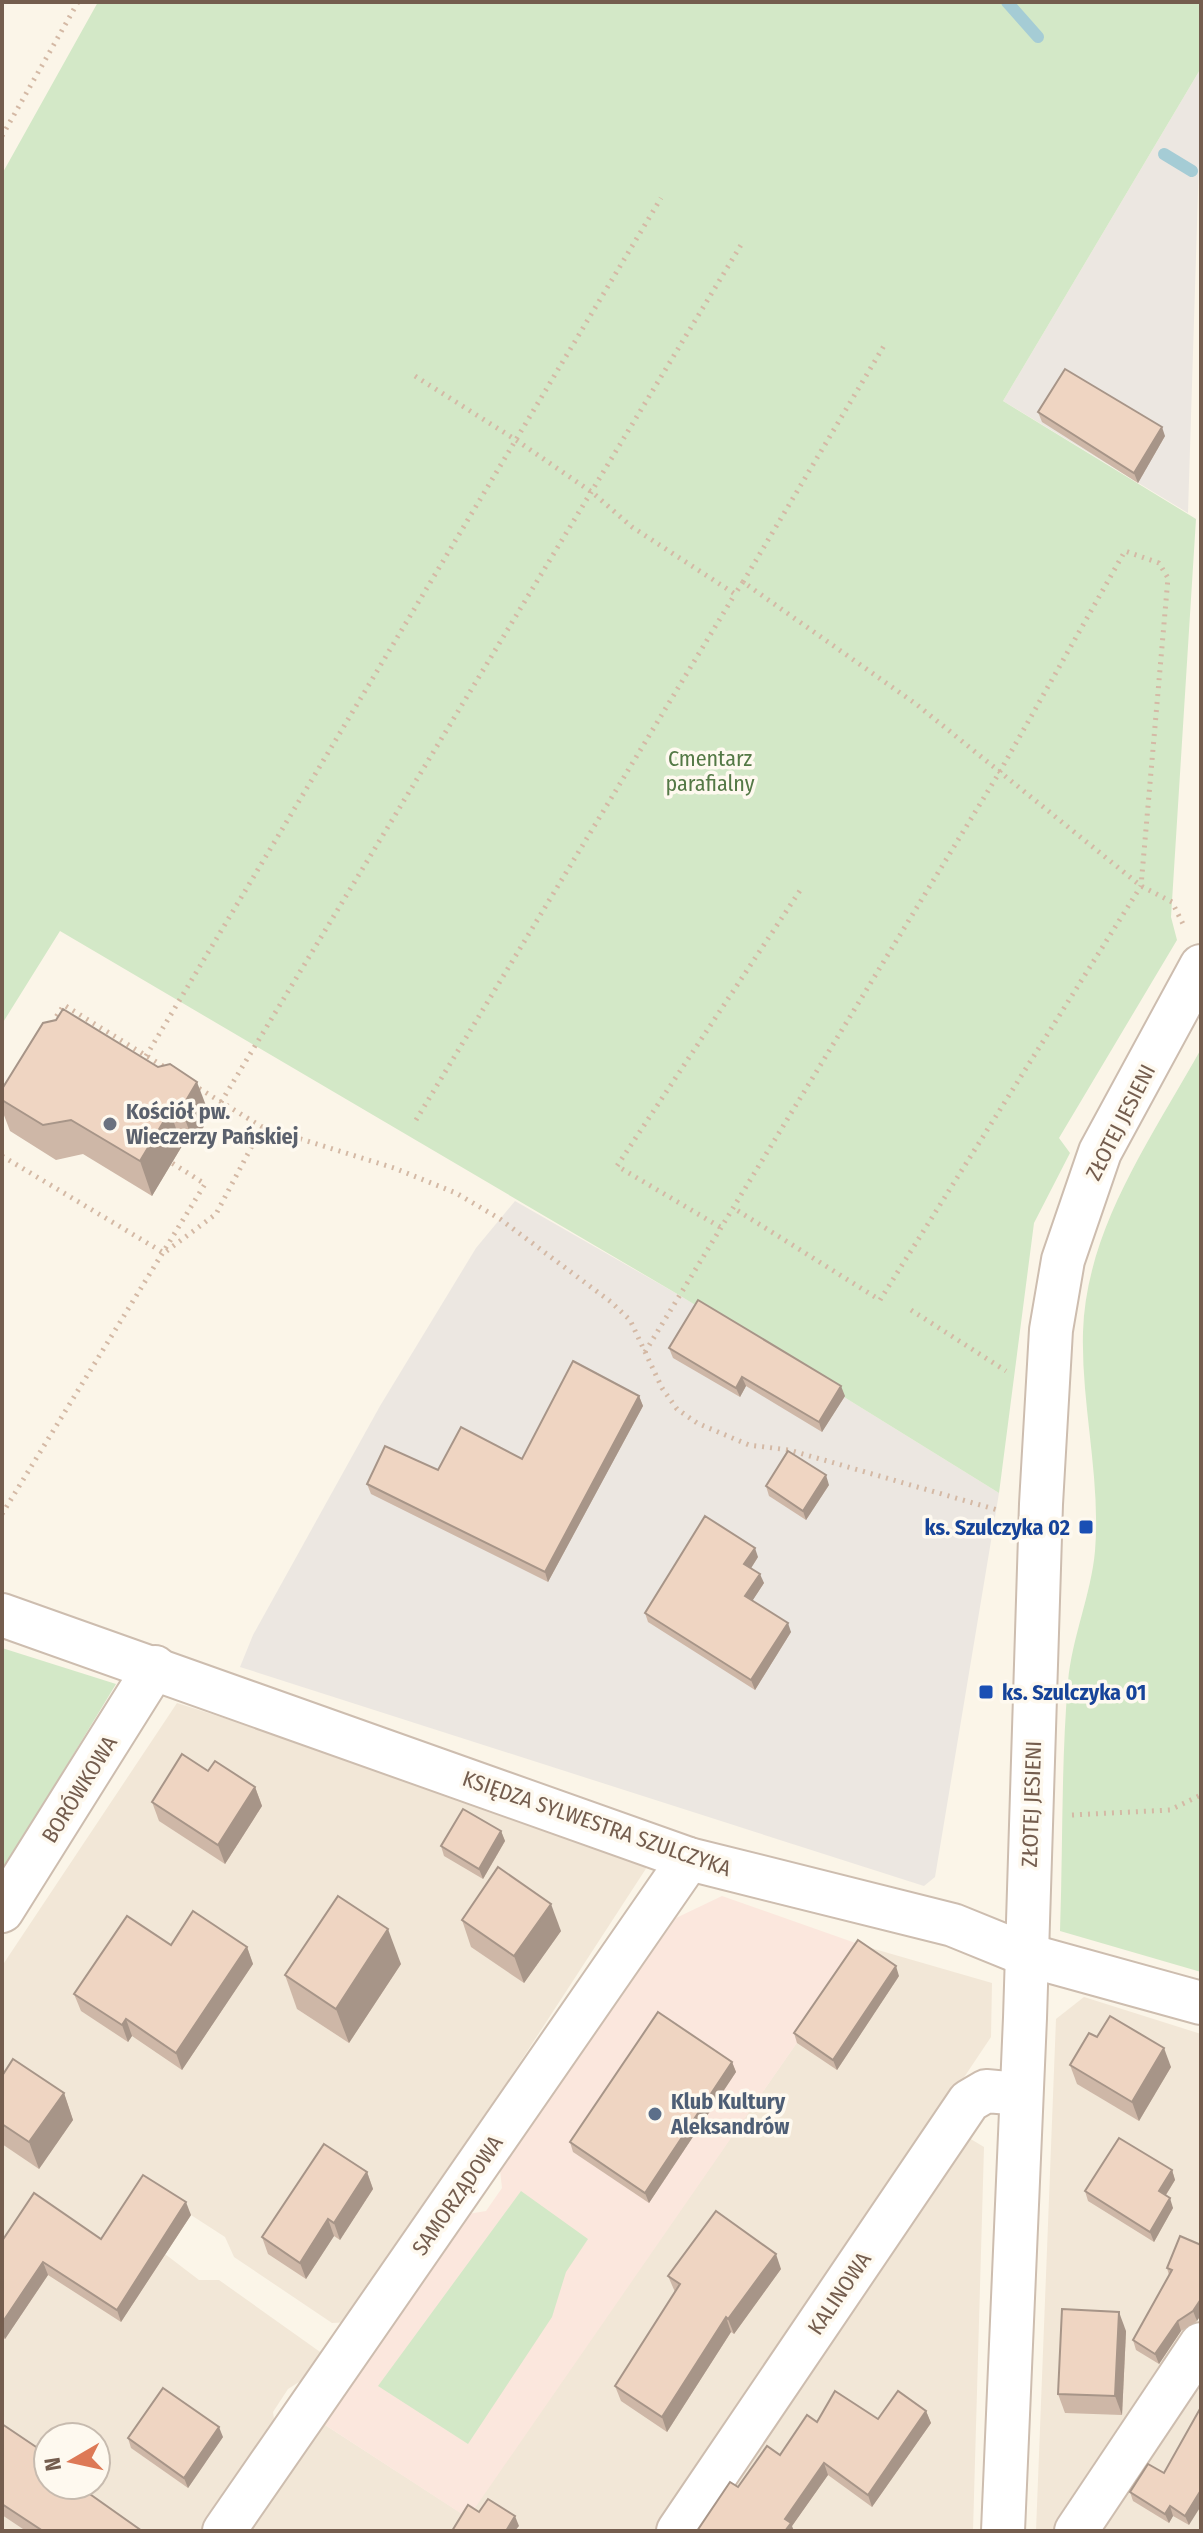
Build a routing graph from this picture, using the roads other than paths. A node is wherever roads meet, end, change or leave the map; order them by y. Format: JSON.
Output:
{"nodes":[{"id":1,"x":1201,"y":966,"type":"edge"},
{"id":2,"x":2,"y":1615,"type":"edge"},
{"id":3,"x":155,"y":1667,"type":"junction"},
{"id":4,"x":689,"y":1859,"type":"junction"},
{"id":5,"x":2,"y":1911,"type":"edge"},
{"id":6,"x":1027,"y":1955,"type":"junction"},
{"id":7,"x":1201,"y":2003,"type":"edge"},
{"id":8,"x":1021,"y":2094,"type":"junction"},
{"id":9,"x":1201,"y":2344,"type":"edge"},
{"id":10,"x":224,"y":2531,"type":"edge"},
{"id":11,"x":678,"y":2531,"type":"edge"},
{"id":12,"x":1003,"y":2531,"type":"edge"},
{"id":13,"x":1076,"y":2531,"type":"edge"}],
"edges":[{"from":1,"to":6,"type":"street","name":"ZŁOTEJ JESIENI"},
{"from":2,"to":3,"type":"street","name":"KSIĘDZA SYLWESTRA SZULCZYKA"},
{"from":3,"to":4,"type":"street","name":"KSIĘDZA SYLWESTRA SZULCZYKA"},
{"from":3,"to":5,"type":"street","name":"BORÓWKOWA"},
{"from":4,"to":6,"type":"street","name":"KSIĘDZA SYLWESTRA SZULCZYKA"},
{"from":4,"to":10,"type":"street","name":"SAMORZĄDOWA"},
{"from":6,"to":7,"type":"street","name":"KSIĘDZA SYLWESTRA SZULCZYKA"},
{"from":6,"to":8,"type":"street","name":"ZŁOTEJ JESIENI"},
{"from":8,"to":11,"type":"street","name":"KALINOWA"},
{"from":8,"to":12,"type":"street","name":"ZŁOTEJ JESIENI"},
{"from":9,"to":13,"type":"street"}]}
